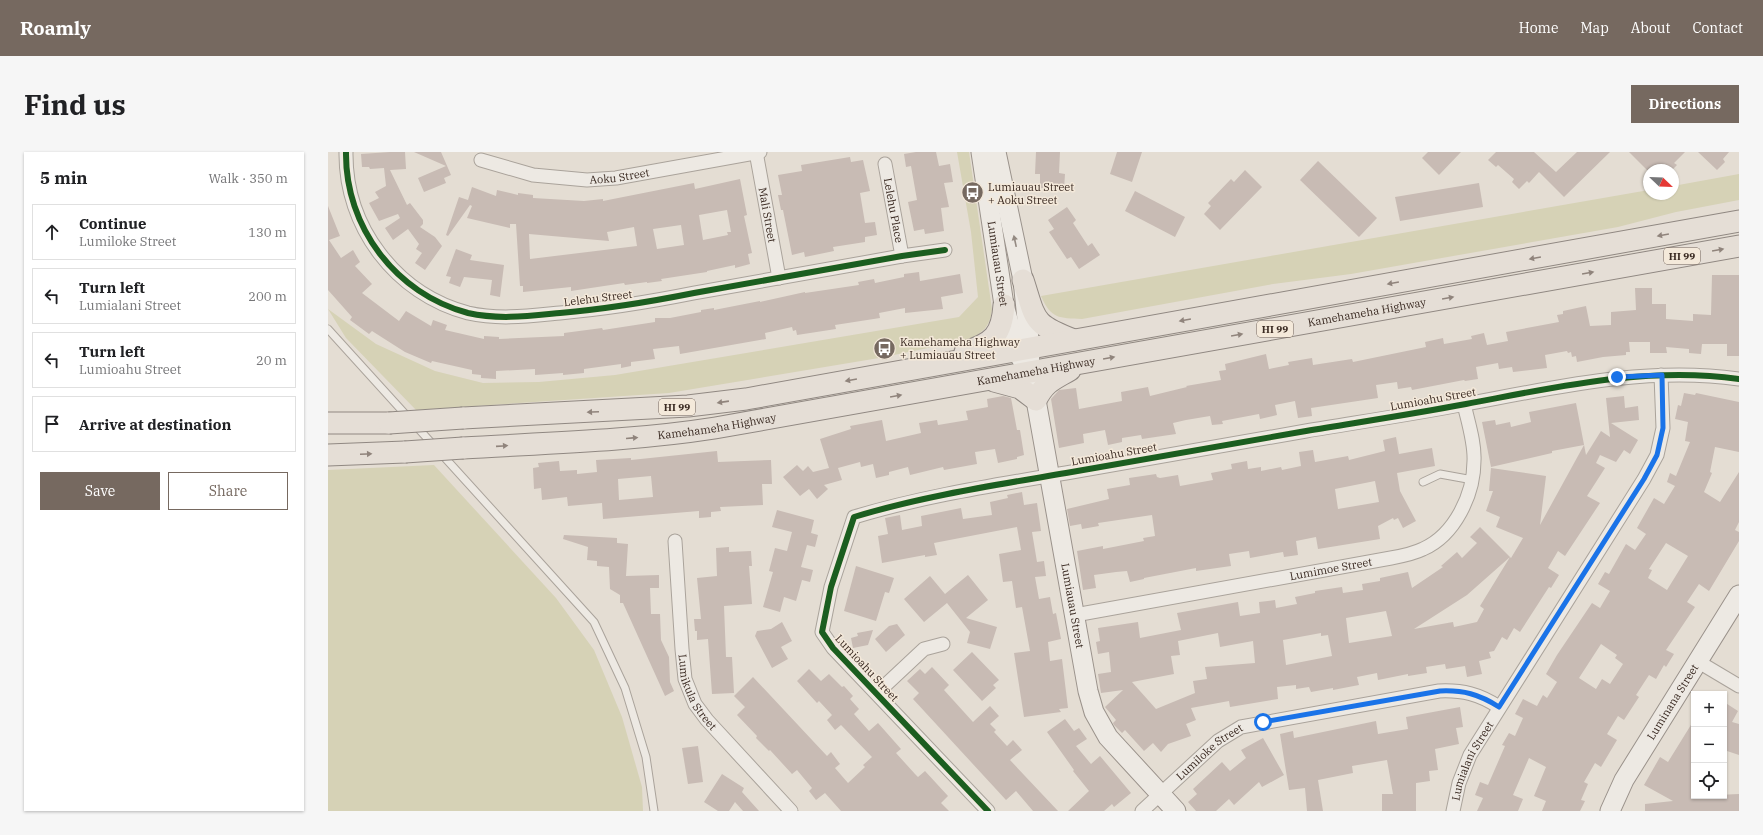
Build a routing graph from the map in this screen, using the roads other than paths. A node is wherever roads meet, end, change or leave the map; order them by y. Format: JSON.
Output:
{"nodes":[{"id":1,"x":346,"y":152,"type":"edge"},
{"id":2,"x":757,"y":152,"type":"edge"},
{"id":3,"x":981,"y":152,"type":"edge"},
{"id":4,"x":996,"y":152,"type":"edge"},
{"id":5,"x":481,"y":160,"type":"dead end"},
{"id":6,"x":885,"y":164,"type":"dead end"},
{"id":7,"x":1739,"y":221,"type":"edge"},
{"id":8,"x":1739,"y":246,"type":"edge"},
{"id":9,"x":945,"y":250,"type":"dead end"},
{"id":10,"x":902,"y":256,"type":"junction"},
{"id":11,"x":779,"y":278,"type":"junction"},
{"id":12,"x":1023,"y":280,"type":"junction"},
{"id":13,"x":1004,"y":305,"type":"junction"},
{"id":14,"x":330,"y":332,"type":"edge"},
{"id":15,"x":1074,"y":340,"type":"junction"},
{"id":16,"x":1023,"y":350,"type":"junction"},
{"id":17,"x":1088,"y":361,"type":"junction"},
{"id":18,"x":938,"y":364,"type":"junction"},
{"id":19,"x":1029,"y":372,"type":"junction"},
{"id":20,"x":1662,"y":375,"type":"junction"},
{"id":21,"x":1739,"y":378,"type":"edge"},
{"id":22,"x":990,"y":380,"type":"junction"},
{"id":23,"x":1036,"y":400,"type":"junction"},
{"id":24,"x":1464,"y":404,"type":"junction"},
{"id":25,"x":328,"y":423,"type":"edge"},
{"id":26,"x":328,"y":455,"type":"edge"},
{"id":27,"x":1048,"y":476,"type":"junction"},
{"id":28,"x":1473,"y":480,"type":"junction"},
{"id":29,"x":1423,"y":482,"type":"dead end"},
{"id":30,"x":676,"y":541,"type":"dead end"},
{"id":31,"x":1739,"y":595,"type":"edge"},
{"id":32,"x":1075,"y":615,"type":"junction"},
{"id":33,"x":943,"y":644,"type":"dead end"},
{"id":34,"x":1698,"y":661,"type":"junction"},
{"id":35,"x":1739,"y":686,"type":"edge"},
{"id":36,"x":876,"y":693,"type":"junction"},
{"id":37,"x":1499,"y":707,"type":"junction"},
{"id":38,"x":1160,"y":794,"type":"junction"},
{"id":39,"x":654,"y":811,"type":"edge"},
{"id":40,"x":791,"y":811,"type":"edge"},
{"id":41,"x":988,"y":811,"type":"edge"},
{"id":42,"x":1142,"y":811,"type":"edge"},
{"id":43,"x":1176,"y":811,"type":"edge"},
{"id":44,"x":1453,"y":811,"type":"edge"},
{"id":45,"x":1610,"y":811,"type":"edge"}],
"edges":[{"from":1,"to":11,"type":"street","name":"Lelehu Street"},
{"from":2,"to":5,"type":"street","name":"Aoku Street"},
{"from":2,"to":11,"type":"street","name":"Mali Street"},
{"from":3,"to":13,"type":"street","name":"Lumiauau Street"},
{"from":12,"to":4,"type":"street","name":"Lumiauau Street","one_way":true},
{"from":6,"to":10,"type":"street","name":"Lelehu Place"},
{"from":7,"to":15,"type":"main road","name":"Kamehameha Highway","number":"HI 99","one_way":true},
{"from":17,"to":8,"type":"main road","name":"Kamehameha Highway","number":"HI 99","one_way":true},
{"from":9,"to":10,"type":"street","name":"Lelehu Street"},
{"from":10,"to":11,"type":"street","name":"Lelehu Street"},
{"from":12,"to":15,"type":"main road"},
{"from":12,"to":16,"type":"street","name":"Lumiauau Street"},
{"from":13,"to":16,"type":"street","name":"Lumiauau Street"},
{"from":13,"to":18,"type":"main road"},
{"from":14,"to":39,"type":"lane"},
{"from":15,"to":16,"type":"main road","name":"Kamehameha Highway","number":"HI 99"},
{"from":16,"to":18,"type":"main road","name":"Kamehameha Highway","number":"HI 99"},
{"from":16,"to":19,"type":"street","name":"Lumiauau Street"},
{"from":17,"to":19,"type":"main road","name":"Kamehameha Highway","number":"HI 99"},
{"from":17,"to":23,"type":"main road"},
{"from":18,"to":25,"type":"main road","name":"Kamehameha Highway","number":"HI 99","one_way":true,"bridge":true},
{"from":19,"to":22,"type":"main road","name":"Kamehameha Highway","number":"HI 99"},
{"from":19,"to":23,"type":"street","name":"Lumiauau Street"},
{"from":20,"to":21,"type":"street","name":"Lumioahu Street"},
{"from":20,"to":24,"type":"street","name":"Lumioahu Street"},
{"from":20,"to":37,"type":"street","name":"Lumialani Street"},
{"from":22,"to":23,"type":"main road"},
{"from":26,"to":22,"type":"main road","name":"Kamehameha Highway","number":"HI 99","one_way":true,"bridge":true},
{"from":23,"to":27,"type":"street","name":"Lumiauau Street"},
{"from":24,"to":27,"type":"street","name":"Lumioahu Street"},
{"from":24,"to":28,"type":"street","name":"Lumimoe Street"},
{"from":27,"to":32,"type":"street","name":"Lumiauau Street"},
{"from":27,"to":36,"type":"street","name":"Lumioahu Street"},
{"from":28,"to":29,"type":"lane"},
{"from":28,"to":32,"type":"street","name":"Lumimoe Street"},
{"from":30,"to":40,"type":"street","name":"Lumikula Street"},
{"from":31,"to":34,"type":"street","name":"Luminana Street"},
{"from":32,"to":38,"type":"street","name":"Lumiauau Street"},
{"from":33,"to":36,"type":"street"},
{"from":34,"to":35,"type":"street"},
{"from":34,"to":45,"type":"street","name":"Luminana Street"},
{"from":36,"to":41,"type":"street","name":"Lumioahu Street"},
{"from":37,"to":38,"type":"street","name":"Lumiloke Street"},
{"from":37,"to":44,"type":"street","name":"Lumialani Street"},
{"from":38,"to":42,"type":"street","name":"Lumiloke Street"},
{"from":38,"to":43,"type":"street","name":"Lumiauau Street"}]}
